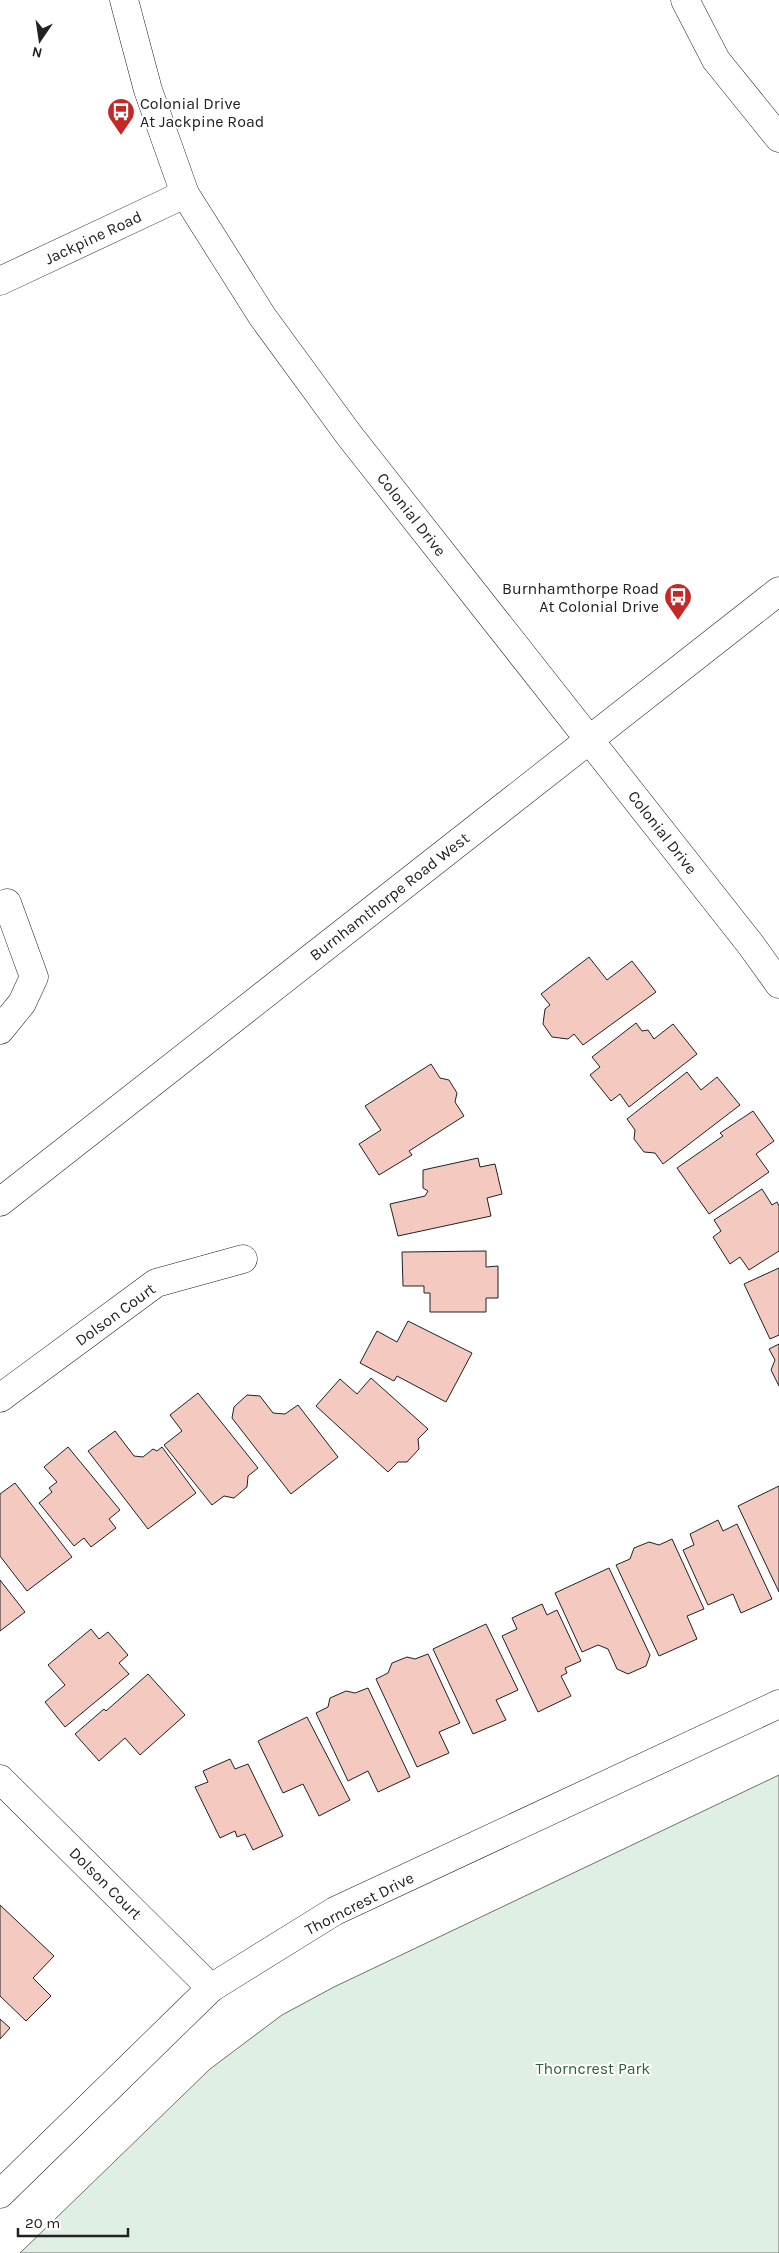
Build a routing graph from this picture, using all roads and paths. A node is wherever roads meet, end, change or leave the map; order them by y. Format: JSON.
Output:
{"nodes":[{"id":1,"x":124,"y":0,"type":"edge"},
{"id":2,"x":685,"y":0,"type":"edge"},
{"id":3,"x":779,"y":138,"type":"edge"},
{"id":4,"x":185,"y":194,"type":"junction"},
{"id":5,"x":0,"y":281,"type":"edge"},
{"id":6,"x":779,"y":591,"type":"edge"},
{"id":7,"x":590,"y":740,"type":"junction"},
{"id":8,"x":7,"y":903,"type":"dead end"},
{"id":9,"x":779,"y":984,"type":"edge"},
{"id":10,"x":0,"y":1030,"type":"edge"},
{"id":11,"x":0,"y":1202,"type":"edge"},
{"id":12,"x":244,"y":1259,"type":"dead end"},
{"id":13,"x":0,"y":1398,"type":"edge"},
{"id":14,"x":779,"y":1704,"type":"edge"},
{"id":15,"x":0,"y":1779,"type":"edge"},
{"id":16,"x":211,"y":1988,"type":"junction"},
{"id":17,"x":0,"y":2194,"type":"edge"}],
"edges":[{"from":1,"to":4,"type":"street","name":"Colonial Drive"},
{"from":2,"to":3,"type":"street"},
{"from":4,"to":5,"type":"street","name":"Jackpine Road"},
{"from":4,"to":7,"type":"street","name":"Colonial Drive"},
{"from":6,"to":7,"type":"street","name":"Burnhamthorpe Road West"},
{"from":7,"to":9,"type":"street","name":"Colonial Drive"},
{"from":7,"to":11,"type":"street","name":"Burnhamthorpe Road West"},
{"from":8,"to":10,"type":"street"},
{"from":12,"to":13,"type":"street","name":"Dolson Court"},
{"from":14,"to":16,"type":"street","name":"Thorncrest Drive"},
{"from":15,"to":16,"type":"street","name":"Dolson Court"},
{"from":16,"to":17,"type":"street","name":"Thorncrest Drive"}]}
